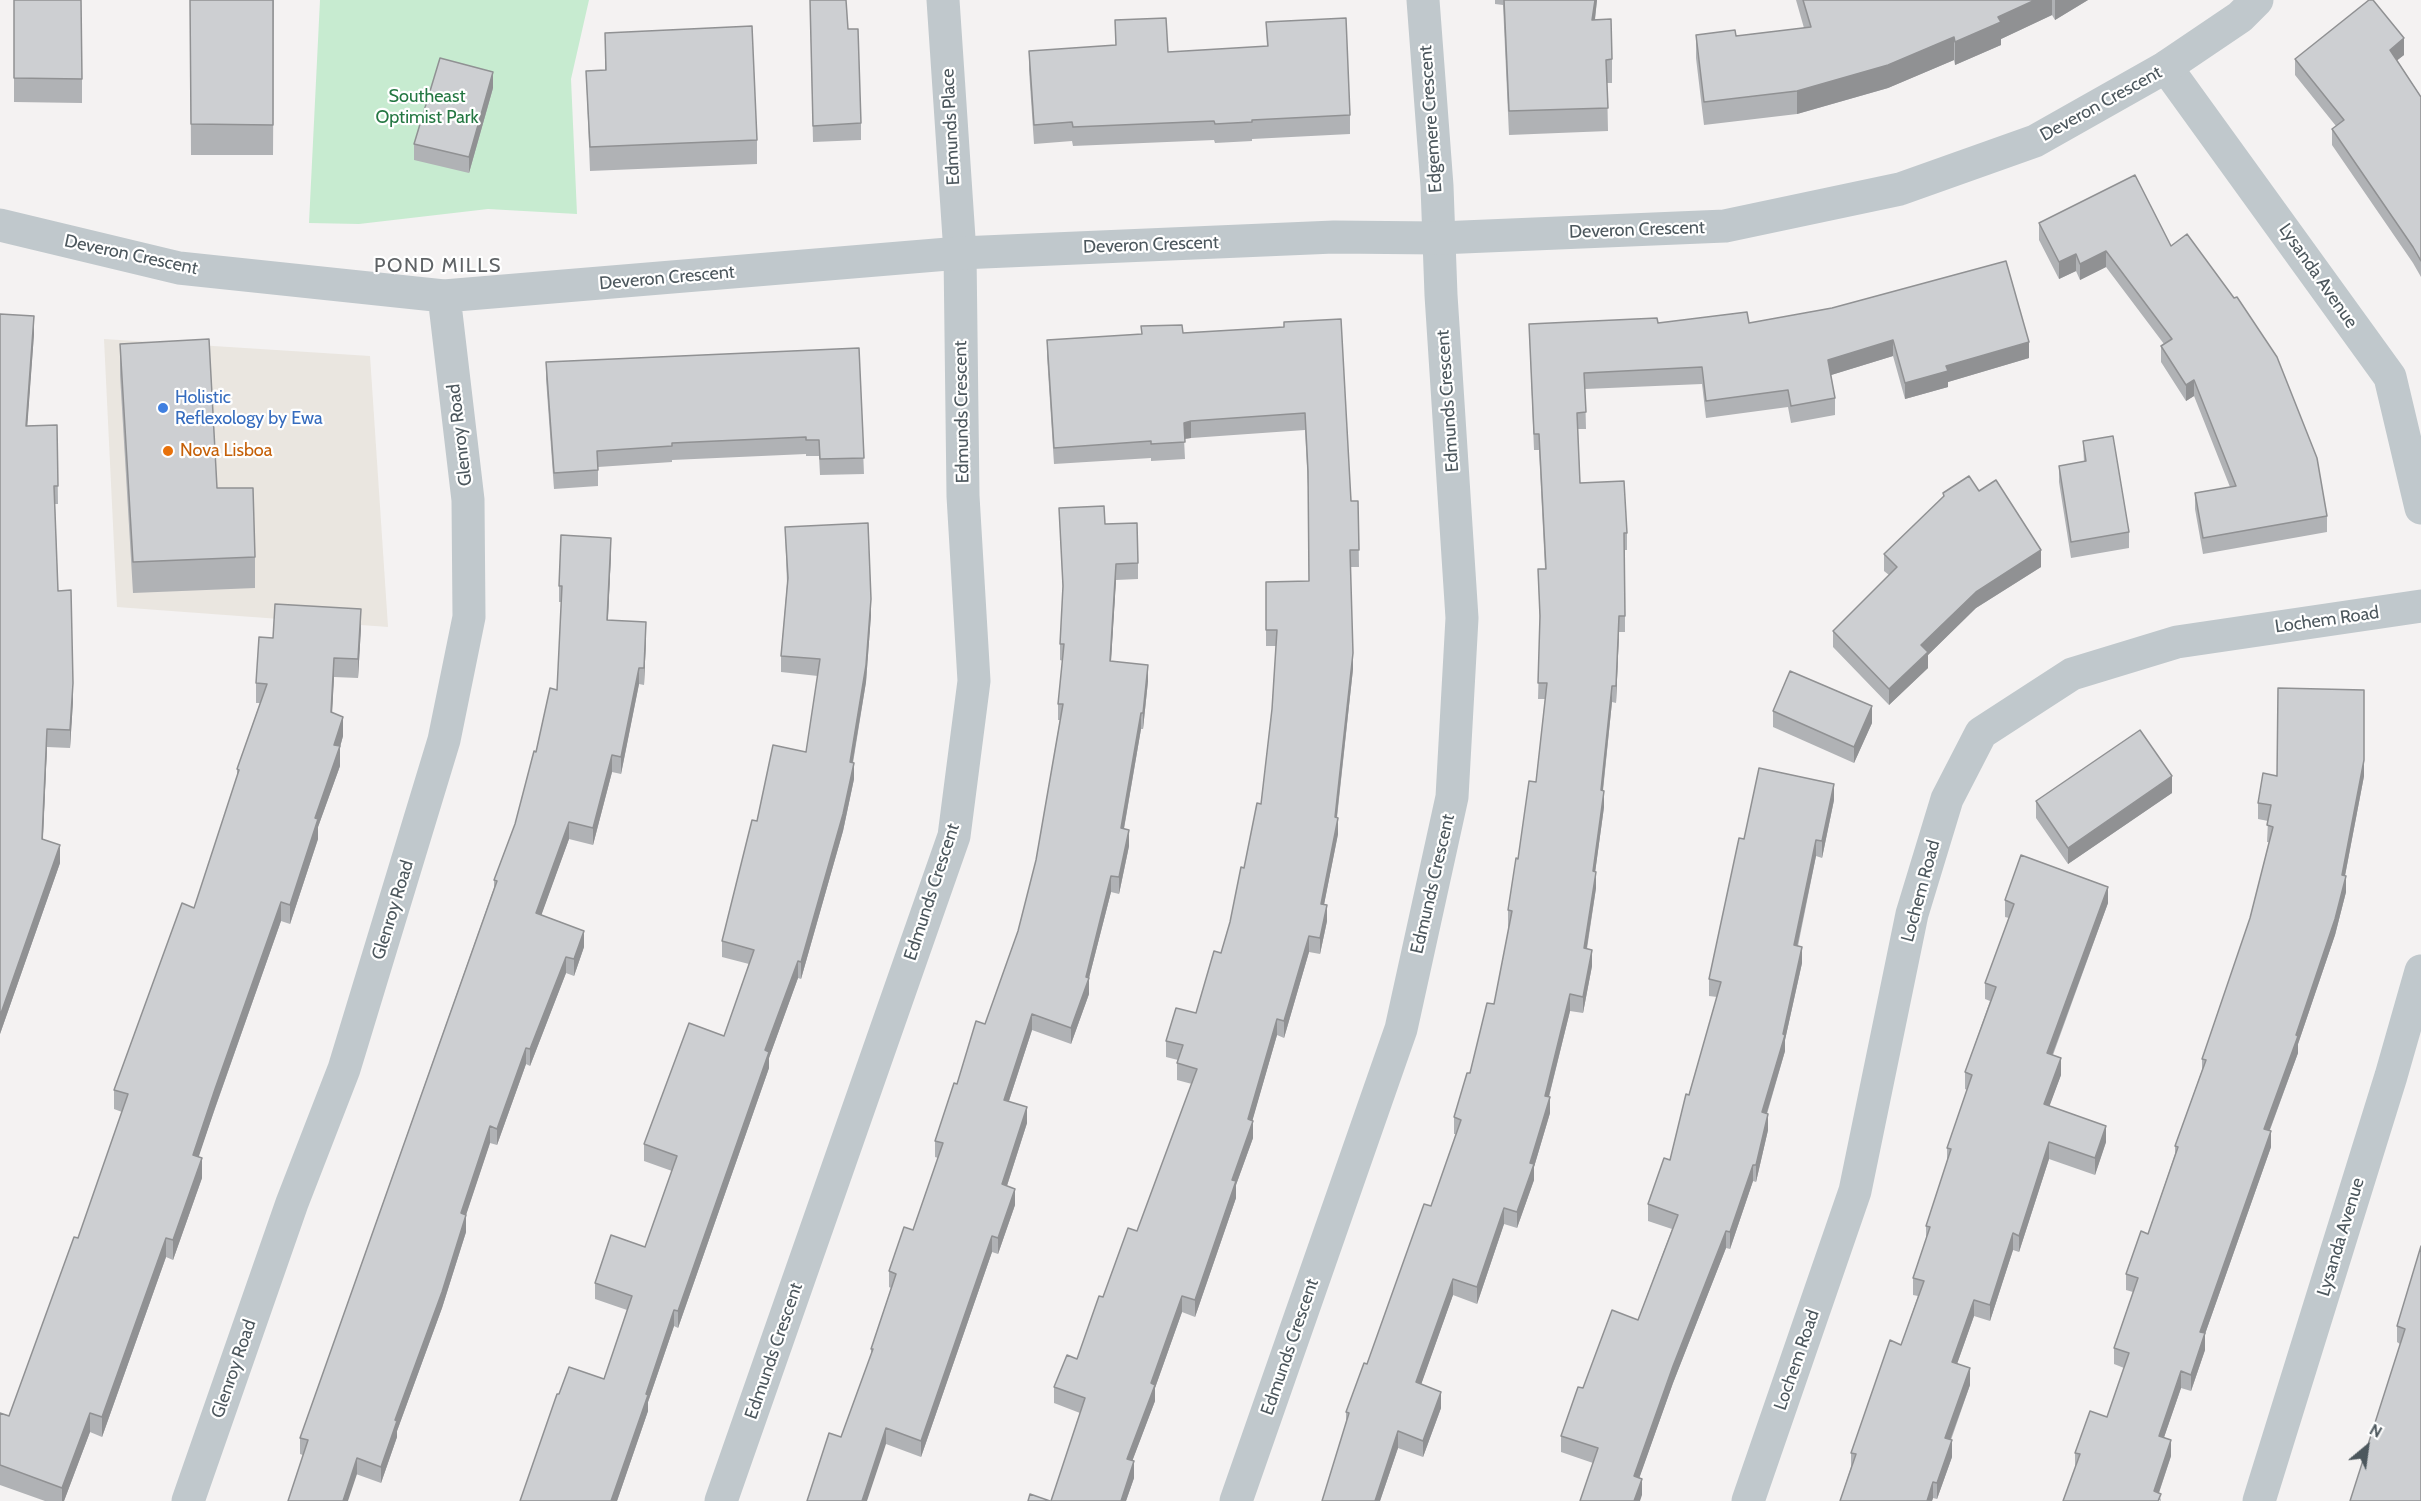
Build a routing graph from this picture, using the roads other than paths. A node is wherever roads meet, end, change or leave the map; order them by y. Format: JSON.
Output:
{"nodes":[{"id":1,"x":943,"y":0,"type":"edge"},
{"id":2,"x":1423,"y":0,"type":"edge"},
{"id":3,"x":2257,"y":0,"type":"edge"},
{"id":4,"x":2166,"y":67,"type":"junction"},
{"id":5,"x":0,"y":225,"type":"edge"},
{"id":6,"x":1439,"y":238,"type":"junction"},
{"id":7,"x":960,"y":253,"type":"junction"},
{"id":8,"x":444,"y":296,"type":"junction"},
{"id":9,"x":2421,"y":508,"type":"edge"},
{"id":10,"x":2421,"y":606,"type":"edge"},
{"id":11,"x":2421,"y":971,"type":"edge"},
{"id":12,"x":188,"y":1501,"type":"edge"},
{"id":13,"x":721,"y":1501,"type":"edge"},
{"id":14,"x":1236,"y":1501,"type":"edge"},
{"id":15,"x":1748,"y":1501,"type":"edge"},
{"id":16,"x":2259,"y":1501,"type":"edge"}],
"edges":[{"from":1,"to":7,"type":"street","name":"Edmunds Place"},
{"from":2,"to":6,"type":"street","name":"Edgemere Crescent"},
{"from":3,"to":4,"type":"street","name":"Deveron Crescent"},
{"from":4,"to":6,"type":"street","name":"Deveron Crescent"},
{"from":4,"to":9,"type":"street","name":"Lysanda Avenue"},
{"from":5,"to":8,"type":"street","name":"Deveron Crescent"},
{"from":6,"to":7,"type":"street","name":"Deveron Crescent"},
{"from":6,"to":14,"type":"street","name":"Edmunds Crescent"},
{"from":7,"to":8,"type":"street","name":"Deveron Crescent"},
{"from":7,"to":13,"type":"street","name":"Edmunds Crescent"},
{"from":8,"to":12,"type":"street","name":"Glenroy Road"},
{"from":10,"to":15,"type":"street","name":"Lochem Road"},
{"from":11,"to":16,"type":"street","name":"Lysanda Avenue"}]}
